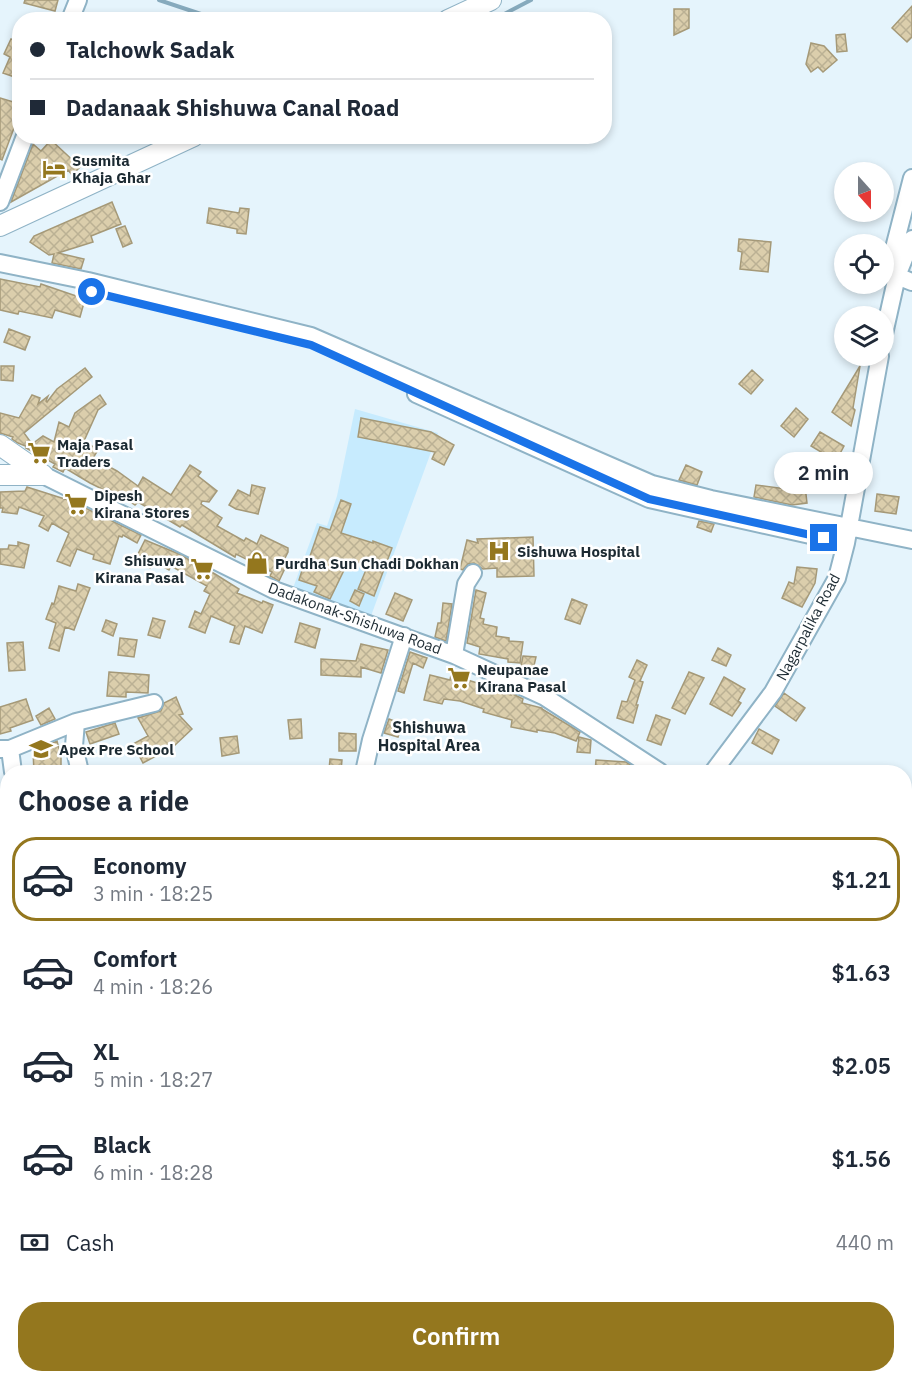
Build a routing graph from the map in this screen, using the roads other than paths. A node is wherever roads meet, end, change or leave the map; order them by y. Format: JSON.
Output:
{"nodes":[{"id":1,"x":491,"y":0,"type":"edge"},
{"id":2,"x":465,"y":12,"type":"edge"},
{"id":3,"x":22,"y":144,"type":"edge"},
{"id":4,"x":177,"y":144,"type":"edge"},
{"id":5,"x":912,"y":178,"type":"edge"},
{"id":6,"x":0,"y":202,"type":"edge"},
{"id":7,"x":0,"y":226,"type":"edge"},
{"id":8,"x":912,"y":239,"type":"edge"},
{"id":9,"x":0,"y":263,"type":"edge"},
{"id":10,"x":0,"y":270,"type":"edge"},
{"id":11,"x":904,"y":279,"type":"edge"},
{"id":12,"x":894,"y":306,"type":"edge"},
{"id":13,"x":878,"y":366,"type":"edge"},
{"id":14,"x":0,"y":445,"type":"edge"},
{"id":15,"x":0,"y":475,"type":"edge"},
{"id":16,"x":43,"y":475,"type":"junction"},
{"id":17,"x":848,"y":535,"type":"junction"},
{"id":18,"x":912,"y":540,"type":"edge"},
{"id":19,"x":474,"y":573,"type":"dead end"},
{"id":20,"x":404,"y":636,"type":"junction"},
{"id":21,"x":454,"y":655,"type":"junction"},
{"id":22,"x":154,"y":703,"type":"dead end"},
{"id":23,"x":76,"y":722,"type":"junction"},
{"id":24,"x":5,"y":749,"type":"edge"},
{"id":25,"x":11,"y":765,"type":"edge"},
{"id":26,"x":78,"y":765,"type":"edge"},
{"id":27,"x":366,"y":765,"type":"edge"},
{"id":28,"x":649,"y":765,"type":"edge"},
{"id":29,"x":718,"y":765,"type":"edge"}],
"edges":[{"from":1,"to":2,"type":"main road"},
{"from":3,"to":6,"type":"street"},
{"from":4,"to":7,"type":"main road"},
{"from":5,"to":11,"type":"street"},
{"from":8,"to":11,"type":"street"},
{"from":9,"to":17,"type":"street"},
{"from":10,"to":17,"type":"street"},
{"from":11,"to":12,"type":"street"},
{"from":13,"to":17,"type":"street","name":"Nagarpalika Road"},
{"from":14,"to":16,"type":"main road"},
{"from":15,"to":16,"type":"main road"},
{"from":16,"to":20,"type":"street","name":"Dadakonak-Shishuwa Road"},
{"from":17,"to":18,"type":"street"},
{"from":17,"to":29,"type":"street","name":"Nagarpalika Road"},
{"from":19,"to":21,"type":"street"},
{"from":20,"to":21,"type":"street","name":"Dadakonak-Shishuwa Road"},
{"from":20,"to":27,"type":"street"},
{"from":21,"to":28,"type":"street","name":"Dadakonak-Shishuwa Road"},
{"from":22,"to":23,"type":"street"},
{"from":23,"to":24,"type":"street"},
{"from":23,"to":26,"type":"street"},
{"from":24,"to":25,"type":"street"}]}
